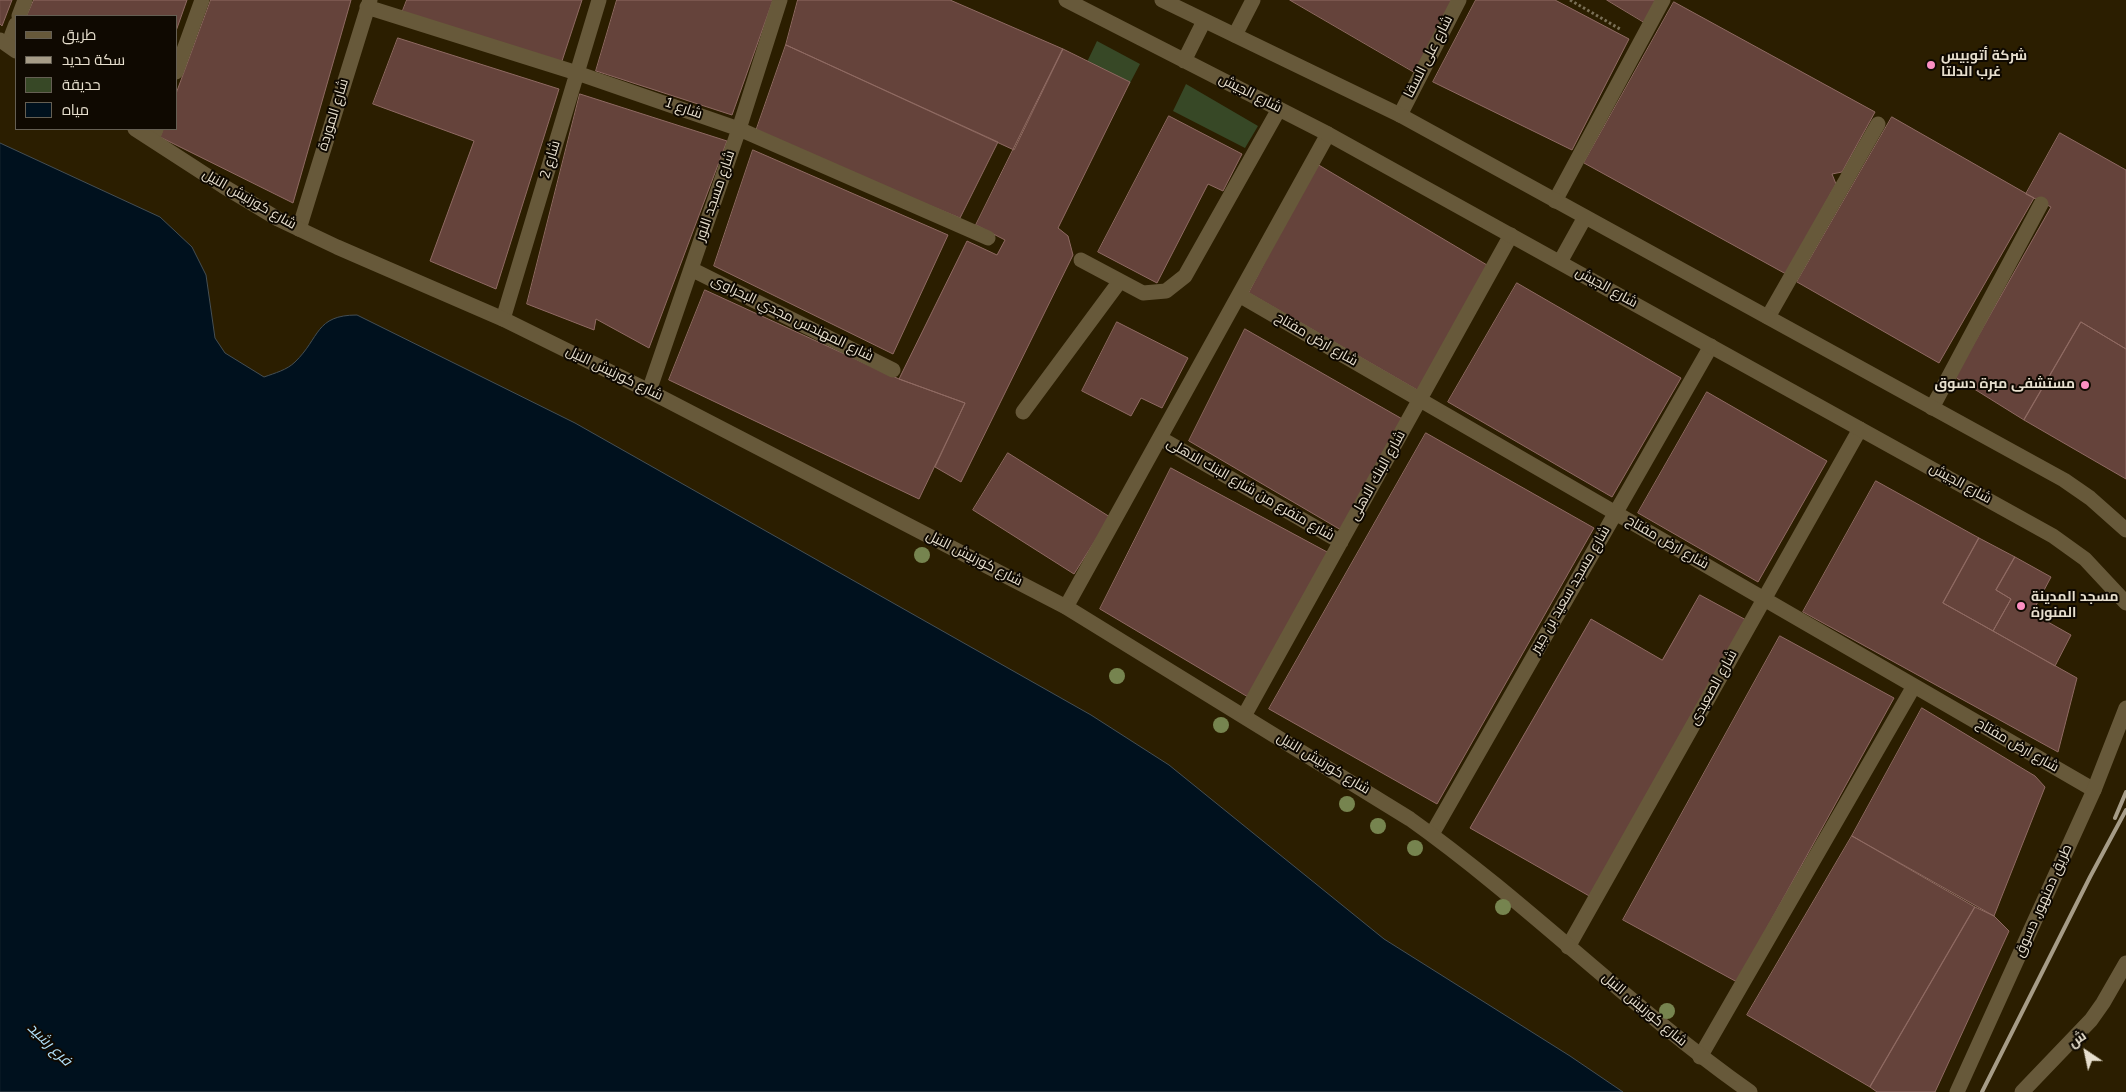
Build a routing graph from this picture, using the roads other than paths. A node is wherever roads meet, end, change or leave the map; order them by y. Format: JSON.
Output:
{"nodes":[{"id":1,"x":26,"y":0,"type":"edge"},
{"id":2,"x":202,"y":0,"type":"edge"},
{"id":3,"x":599,"y":0,"type":"edge"},
{"id":4,"x":780,"y":0,"type":"edge"},
{"id":5,"x":1066,"y":0,"type":"edge"},
{"id":6,"x":1162,"y":0,"type":"edge"},
{"id":7,"x":1253,"y":0,"type":"edge"},
{"id":8,"x":1459,"y":0,"type":"edge"},
{"id":9,"x":1663,"y":0,"type":"edge"},
{"id":10,"x":368,"y":4,"type":"edge"},
{"id":11,"x":19,"y":15,"type":"edge"},
{"id":12,"x":1204,"y":21,"type":"junction"},
{"id":13,"x":15,"y":27,"type":"edge"},
{"id":14,"x":1235,"y":35,"type":"junction"},
{"id":15,"x":8,"y":46,"type":"edge"},
{"id":16,"x":1184,"y":61,"type":"junction"},
{"id":17,"x":178,"y":66,"type":"edge"},
{"id":18,"x":577,"y":73,"type":"junction"},
{"id":19,"x":1279,"y":109,"type":"junction"},
{"id":20,"x":1400,"y":115,"type":"junction"},
{"id":21,"x":1878,"y":124,"type":"dead end"},
{"id":22,"x":739,"y":129,"type":"junction"},
{"id":23,"x":139,"y":130,"type":"edge"},
{"id":24,"x":154,"y":134,"type":"edge"},
{"id":25,"x":1328,"y":134,"type":"junction"},
{"id":26,"x":1555,"y":200,"type":"junction"},
{"id":27,"x":2041,"y":204,"type":"dead end"},
{"id":28,"x":1585,"y":217,"type":"junction"},
{"id":29,"x":299,"y":229,"type":"junction"},
{"id":30,"x":1511,"y":235,"type":"junction"},
{"id":31,"x":988,"y":238,"type":"dead end"},
{"id":32,"x":1081,"y":260,"type":"dead end"},
{"id":33,"x":1560,"y":262,"type":"junction"},
{"id":34,"x":691,"y":269,"type":"junction"},
{"id":35,"x":1120,"y":281,"type":"junction"},
{"id":36,"x":1239,"y":295,"type":"junction"},
{"id":37,"x":1768,"y":317,"type":"junction"},
{"id":38,"x":503,"y":319,"type":"junction"},
{"id":39,"x":1711,"y":346,"type":"junction"},
{"id":40,"x":893,"y":370,"type":"dead end"},
{"id":41,"x":648,"y":391,"type":"junction"},
{"id":42,"x":1420,"y":400,"type":"junction"},
{"id":43,"x":1932,"y":408,"type":"junction"},
{"id":44,"x":1024,"y":412,"type":"dead end"},
{"id":45,"x":1860,"y":429,"type":"junction"},
{"id":46,"x":1160,"y":438,"type":"junction"},
{"id":47,"x":1615,"y":513,"type":"junction"},
{"id":48,"x":2120,"y":516,"type":"edge"},
{"id":49,"x":2126,"y":530,"type":"edge"},
{"id":50,"x":1341,"y":542,"type":"junction"},
{"id":51,"x":1764,"y":599,"type":"junction"},
{"id":52,"x":2126,"y":603,"type":"edge"},
{"id":53,"x":1066,"y":607,"type":"junction"},
{"id":54,"x":1914,"y":686,"type":"junction"},
{"id":55,"x":2126,"y":708,"type":"edge"},
{"id":56,"x":1244,"y":716,"type":"junction"},
{"id":57,"x":2094,"y":790,"type":"junction"},
{"id":58,"x":1432,"y":834,"type":"junction"},
{"id":59,"x":1568,"y":947,"type":"junction"},
{"id":60,"x":2126,"y":963,"type":"edge"},
{"id":61,"x":1700,"y":1057,"type":"junction"},
{"id":62,"x":1750,"y":1092,"type":"edge"},
{"id":63,"x":1958,"y":1092,"type":"edge"},
{"id":64,"x":2022,"y":1092,"type":"edge"}],
"edges":[{"from":1,"to":11,"type":"street"},
{"from":2,"to":17,"type":"street"},
{"from":3,"to":18,"type":"street","name":"شارع 2"},
{"from":4,"to":22,"type":"street","name":"شارع مسجد النور"},
{"from":5,"to":16,"type":"street","name":"شارع الجيش"},
{"from":6,"to":12,"type":"street"},
{"from":7,"to":14,"type":"street"},
{"from":8,"to":20,"type":"street","name":"شارع على السقا"},
{"from":9,"to":26,"type":"street"},
{"from":10,"to":18,"type":"street","name":"شارع 1"},
{"from":10,"to":29,"type":"street","name":"شارع الموردة"},
{"from":12,"to":14,"type":"street"},
{"from":12,"to":16,"type":"street"},
{"from":13,"to":15,"type":"street"},
{"from":14,"to":20,"type":"street"},
{"from":16,"to":19,"type":"street","name":"شارع الجيش"},
{"from":18,"to":22,"type":"street","name":"شارع 1"},
{"from":18,"to":38,"type":"street","name":"شارع 2"},
{"from":19,"to":25,"type":"street","name":"شارع الجيش"},
{"from":19,"to":35,"type":"street"},
{"from":20,"to":26,"type":"street"},
{"from":21,"to":37,"type":"street"},
{"from":22,"to":31,"type":"street","name":"شارع 1"},
{"from":22,"to":34,"type":"street","name":"شارع مسجد النور"},
{"from":23,"to":24,"type":"street","name":"شارع كورنيش النيل"},
{"from":24,"to":29,"type":"street","name":"شارع كورنيش النيل"},
{"from":25,"to":30,"type":"street","name":"شارع الجيش"},
{"from":25,"to":36,"type":"street"},
{"from":26,"to":28,"type":"street"},
{"from":27,"to":43,"type":"street"},
{"from":28,"to":33,"type":"street"},
{"from":28,"to":37,"type":"street"},
{"from":29,"to":38,"type":"street","name":"شارع كورنيش النيل"},
{"from":30,"to":33,"type":"street","name":"شارع الجيش"},
{"from":30,"to":42,"type":"street","name":"شارع البنك الاهلى"},
{"from":32,"to":35,"type":"street"},
{"from":33,"to":39,"type":"street","name":"شارع الجيش"},
{"from":34,"to":40,"type":"street","name":"شارع المهندس مجدي البحراوى"},
{"from":34,"to":41,"type":"street","name":"شارع مسجد النور"},
{"from":35,"to":44,"type":"street"},
{"from":36,"to":42,"type":"street","name":"شارع ارض مفتاح"},
{"from":36,"to":46,"type":"street"},
{"from":37,"to":43,"type":"street"},
{"from":38,"to":41,"type":"street","name":"شارع كورنيش النيل"},
{"from":39,"to":45,"type":"street","name":"شارع الجيش"},
{"from":39,"to":47,"type":"street","name":"شارع مسجد سعيد بن جبير"},
{"from":41,"to":53,"type":"street","name":"شارع كورنيش النيل"},
{"from":42,"to":47,"type":"street","name":"شارع ارض مفتاح"},
{"from":42,"to":50,"type":"street","name":"شارع البنك الاهلى"},
{"from":43,"to":48,"type":"street"},
{"from":45,"to":51,"type":"street","name":"شارع الصعيدى"},
{"from":45,"to":52,"type":"street","name":"شارع الجيش"},
{"from":46,"to":50,"type":"street","name":"شارع متفرع من شارع البنك الاهلى"},
{"from":46,"to":53,"type":"street"},
{"from":47,"to":51,"type":"street","name":"شارع ارض مفتاح"},
{"from":47,"to":58,"type":"street","name":"شارع مسجد سعيد بن جبير"},
{"from":48,"to":49,"type":"street"},
{"from":50,"to":56,"type":"street","name":"شارع البنك الاهلى"},
{"from":51,"to":54,"type":"street","name":"شارع ارض مفتاح"},
{"from":51,"to":59,"type":"street","name":"شارع الصعيدى"},
{"from":53,"to":56,"type":"street","name":"شارع كورنيش النيل"},
{"from":54,"to":57,"type":"street","name":"شارع ارض مفتاح"},
{"from":54,"to":61,"type":"street"},
{"from":55,"to":57,"type":"street","name":"طريق دمنهور, دسوق"},
{"from":56,"to":58,"type":"street","name":"شارع كورنيش النيل"},
{"from":57,"to":63,"type":"street","name":"طريق دمنهور, دسوق"},
{"from":58,"to":59,"type":"street","name":"شارع كورنيش النيل"},
{"from":59,"to":61,"type":"street","name":"شارع كورنيش النيل"},
{"from":60,"to":64,"type":"street"},
{"from":61,"to":62,"type":"street","name":"شارع كورنيش النيل"}]}
